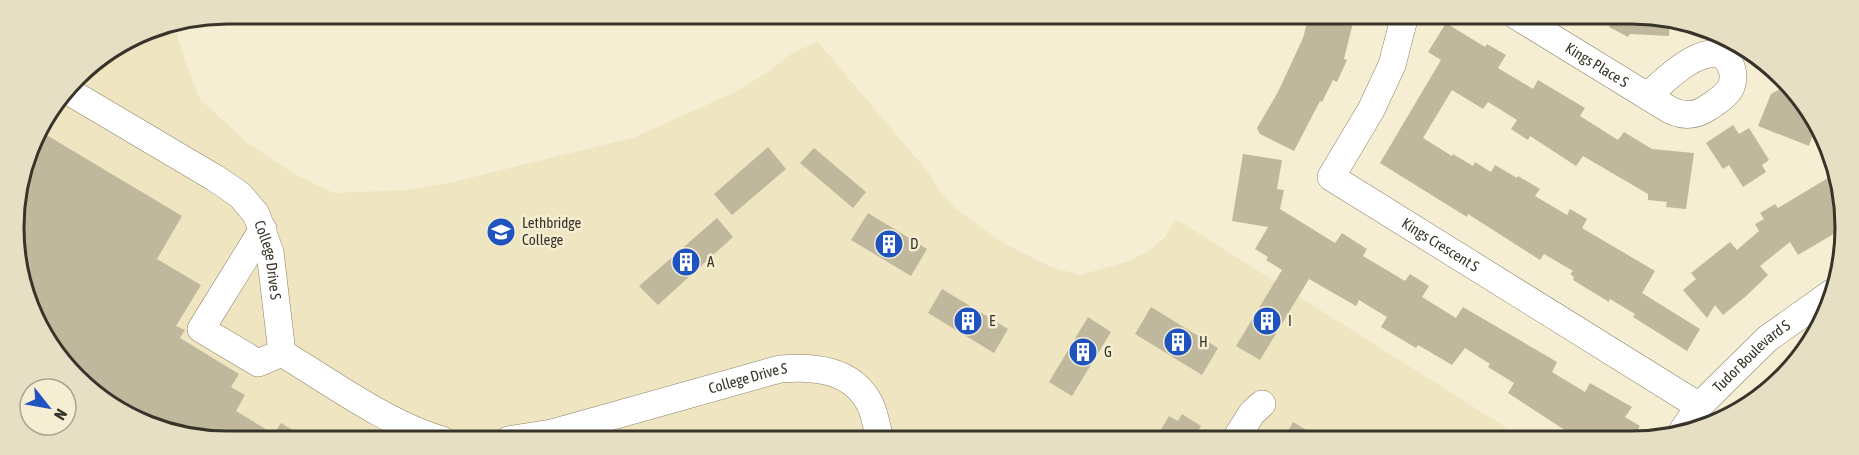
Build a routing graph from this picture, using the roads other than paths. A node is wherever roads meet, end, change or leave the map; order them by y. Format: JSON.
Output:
{"nodes":[{"id":1,"x":1403,"y":24,"type":"edge"},
{"id":2,"x":1530,"y":24,"type":"edge"},
{"id":3,"x":74,"y":94,"type":"edge"},
{"id":4,"x":1648,"y":96,"type":"dead end"},
{"id":5,"x":263,"y":229,"type":"junction"},
{"id":6,"x":1821,"y":301,"type":"edge"},
{"id":7,"x":282,"y":353,"type":"junction"},
{"id":8,"x":1262,"y":404,"type":"dead end"},
{"id":9,"x":1699,"y":406,"type":"junction"},
{"id":10,"x":1688,"y":422,"type":"edge"},
{"id":11,"x":415,"y":431,"type":"edge"},
{"id":12,"x":559,"y":431,"type":"edge"},
{"id":13,"x":877,"y":431,"type":"edge"},
{"id":14,"x":1240,"y":431,"type":"edge"}],
"edges":[{"from":1,"to":9,"type":"street","name":"Kings Crescent S"},
{"from":2,"to":4,"type":"street","name":"Kings Place S"},
{"from":3,"to":5,"type":"street","name":"College Drive S"},
{"from":5,"to":7,"type":"street","name":"College Drive S"},
{"from":5,"to":7,"type":"street"},
{"from":6,"to":9,"type":"street","name":"Tudor Boulevard S"},
{"from":7,"to":11,"type":"street"},
{"from":8,"to":14,"type":"street"},
{"from":9,"to":10,"type":"street","name":"Tudor Boulevard S"},
{"from":12,"to":13,"type":"street","name":"College Drive S"}]}
